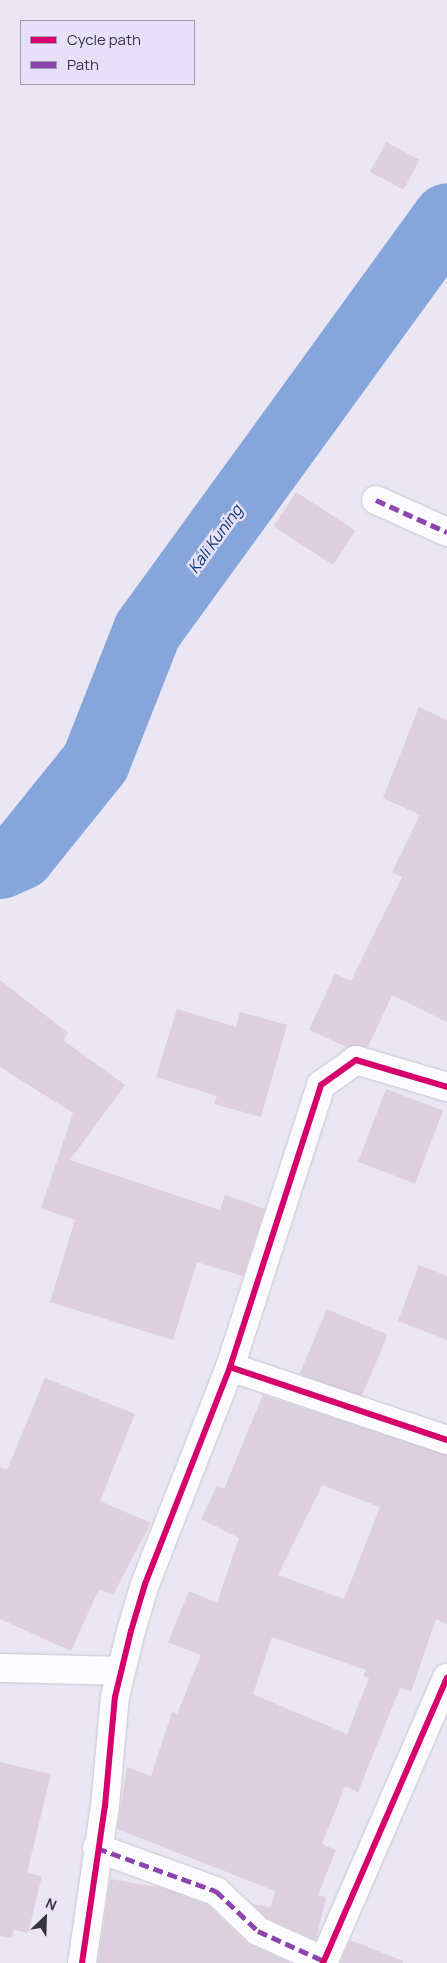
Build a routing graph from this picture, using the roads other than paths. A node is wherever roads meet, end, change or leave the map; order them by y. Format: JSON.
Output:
{"nodes":[{"id":1,"x":376,"y":500,"type":"dead end"},
{"id":2,"x":447,"y":532,"type":"edge"},
{"id":3,"x":447,"y":1087,"type":"edge"},
{"id":4,"x":230,"y":1366,"type":"junction"},
{"id":5,"x":447,"y":1440,"type":"edge"},
{"id":6,"x":0,"y":1668,"type":"edge"},
{"id":7,"x":121,"y":1671,"type":"junction"},
{"id":8,"x":447,"y":1678,"type":"edge"},
{"id":9,"x":97,"y":1848,"type":"junction"},
{"id":10,"x":323,"y":1962,"type":"edge"},
{"id":11,"x":82,"y":1963,"type":"edge"}],
"edges":[{"from":1,"to":2,"type":"street"},
{"from":3,"to":4,"type":"street"},
{"from":4,"to":5,"type":"street"},
{"from":4,"to":7,"type":"street"},
{"from":6,"to":7,"type":"street"},
{"from":7,"to":9,"type":"street"},
{"from":8,"to":10,"type":"street"},
{"from":9,"to":10,"type":"street"},
{"from":9,"to":11,"type":"street"}]}
